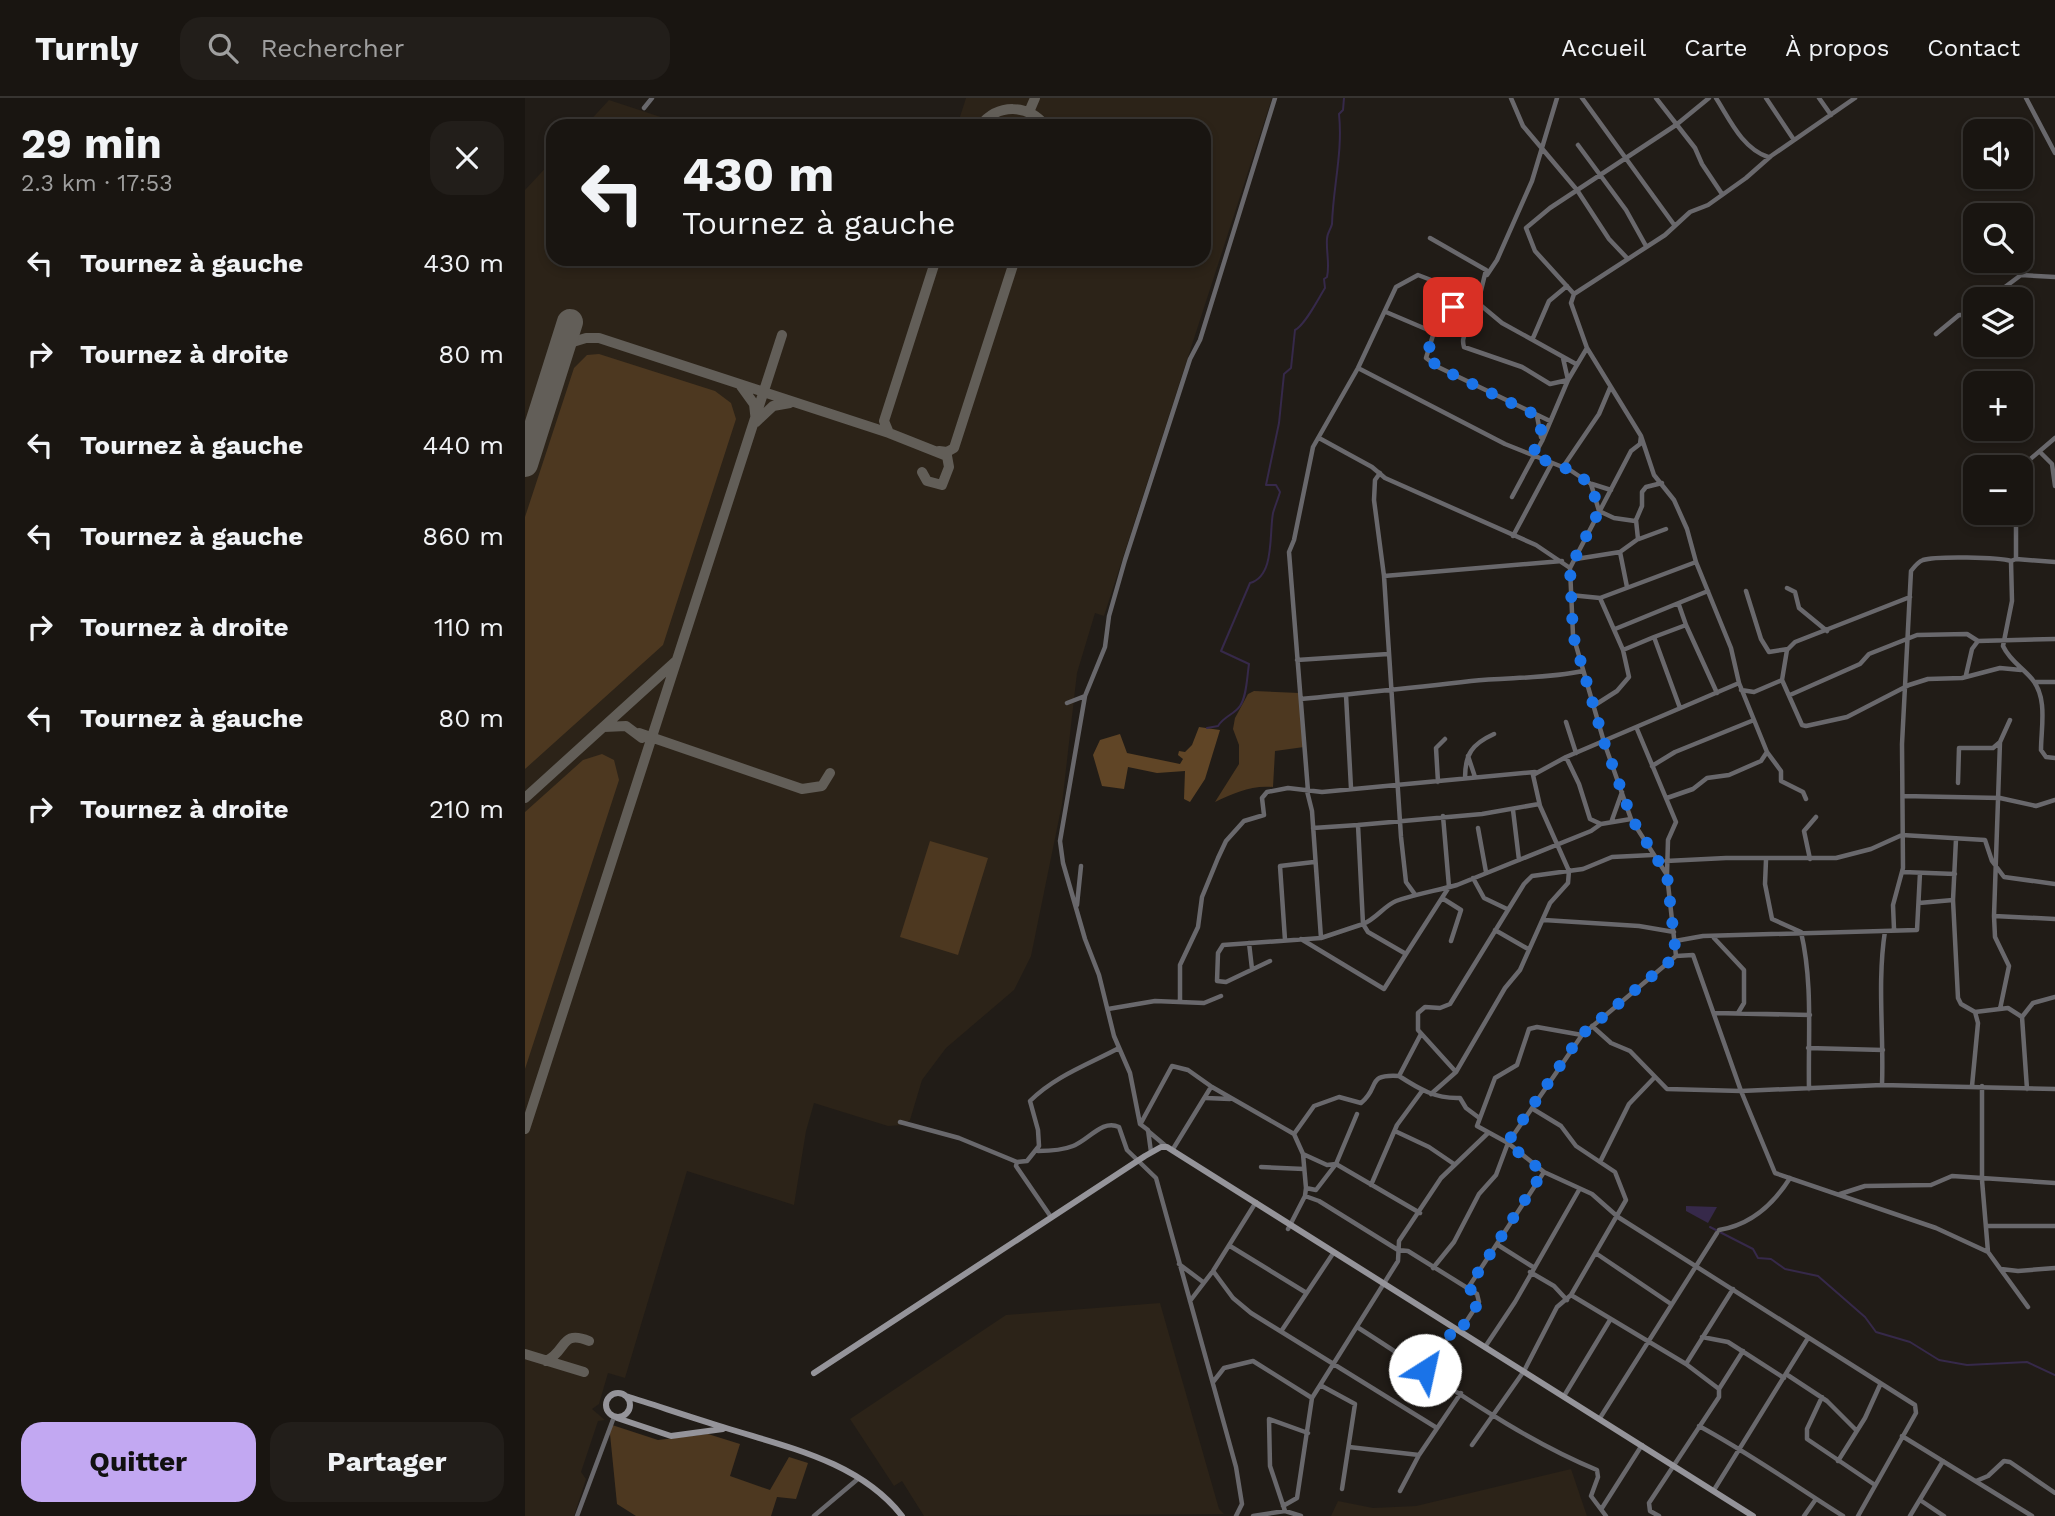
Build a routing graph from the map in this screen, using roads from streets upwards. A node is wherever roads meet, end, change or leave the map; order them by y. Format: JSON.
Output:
{"nodes":[{"id":1,"x":644,"y":98,"type":"edge"},
{"id":2,"x":652,"y":98,"type":"edge"},
{"id":3,"x":1275,"y":98,"type":"edge"},
{"id":4,"x":1511,"y":98,"type":"edge"},
{"id":5,"x":1557,"y":98,"type":"edge"},
{"id":6,"x":1582,"y":98,"type":"edge"},
{"id":7,"x":1656,"y":98,"type":"edge"},
{"id":8,"x":1709,"y":98,"type":"edge"},
{"id":9,"x":1716,"y":98,"type":"edge"},
{"id":10,"x":1766,"y":98,"type":"edge"},
{"id":11,"x":1819,"y":98,"type":"edge"},
{"id":12,"x":1855,"y":98,"type":"edge"},
{"id":13,"x":2026,"y":98,"type":"edge"},
{"id":14,"x":1831,"y":115,"type":"junction"},
{"id":15,"x":1676,"y":125,"type":"junction"},
{"id":16,"x":1794,"y":140,"type":"junction"},
{"id":17,"x":1578,"y":145,"type":"dead end"},
{"id":18,"x":1541,"y":146,"type":"junction"},
{"id":19,"x":2055,"y":153,"type":"edge"},
{"id":20,"x":1769,"y":157,"type":"junction"},
{"id":21,"x":1625,"y":159,"type":"junction"},
{"id":22,"x":1599,"y":175,"type":"junction"},
{"id":23,"x":1577,"y":190,"type":"junction"},
{"id":24,"x":1722,"y":194,"type":"junction"},
{"id":25,"x":1516,"y":219,"type":"junction"},
{"id":26,"x":1527,"y":226,"type":"junction"},
{"id":27,"x":1675,"y":226,"type":"junction"},
{"id":28,"x":1430,"y":237,"type":"dead end"},
{"id":29,"x":1646,"y":246,"type":"junction"},
{"id":30,"x":1627,"y":258,"type":"junction"},
{"id":31,"x":1487,"y":275,"type":"junction"},
{"id":32,"x":2055,"y":276,"type":"edge"},
{"id":33,"x":1567,"y":286,"type":"junction"},
{"id":34,"x":2005,"y":287,"type":"edge"},
{"id":35,"x":1574,"y":294,"type":"junction"},
{"id":36,"x":1463,"y":301,"type":"junction"},
{"id":37,"x":1478,"y":303,"type":"junction"},
{"id":38,"x":1386,"y":312,"type":"junction"},
{"id":39,"x":1963,"y":315,"type":"edge"},
{"id":40,"x":1433,"y":332,"type":"junction"},
{"id":41,"x":1936,"y":334,"type":"dead end"},
{"id":42,"x":1533,"y":338,"type":"junction"},
{"id":43,"x":1587,"y":348,"type":"junction"},
{"id":44,"x":1563,"y":357,"type":"junction"},
{"id":45,"x":1576,"y":364,"type":"junction"},
{"id":46,"x":1358,"y":368,"type":"junction"},
{"id":47,"x":1567,"y":380,"type":"junction"},
{"id":48,"x":1611,"y":387,"type":"junction"},
{"id":49,"x":1536,"y":415,"type":"junction"},
{"id":50,"x":1550,"y":421,"type":"junction"},
{"id":51,"x":1641,"y":436,"type":"junction"},
{"id":52,"x":1319,"y":438,"type":"junction"},
{"id":53,"x":2055,"y":438,"type":"edge"},
{"id":54,"x":1542,"y":441,"type":"junction"},
{"id":55,"x":2041,"y":453,"type":"junction"},
{"id":56,"x":1531,"y":455,"type":"junction"},
{"id":57,"x":2035,"y":457,"type":"joint"},
{"id":58,"x":2033,"y":459,"type":"edge"},
{"id":59,"x":1552,"y":463,"type":"junction"},
{"id":60,"x":1563,"y":467,"type":"junction"},
{"id":61,"x":1380,"y":473,"type":"junction"},
{"id":62,"x":1662,"y":483,"type":"junction"},
{"id":63,"x":1591,"y":484,"type":"junction"},
{"id":64,"x":2055,"y":486,"type":"edge"},
{"id":65,"x":1611,"y":490,"type":"junction"},
{"id":66,"x":1511,"y":497,"type":"dead end"},
{"id":67,"x":1599,"y":511,"type":"junction"},
{"id":68,"x":1635,"y":522,"type":"junction"},
{"id":69,"x":2015,"y":525,"type":"edge"},
{"id":70,"x":1665,"y":529,"type":"dead end"},
{"id":71,"x":1513,"y":536,"type":"junction"},
{"id":72,"x":1638,"y":539,"type":"junction"},
{"id":73,"x":1620,"y":552,"type":"junction"},
{"id":74,"x":1576,"y":559,"type":"junction"},
{"id":75,"x":2013,"y":560,"type":"junction"},
{"id":76,"x":1563,"y":561,"type":"junction"},
{"id":77,"x":1696,"y":562,"type":"junction"},
{"id":78,"x":2055,"y":562,"type":"edge"},
{"id":79,"x":1570,"y":568,"type":"junction"},
{"id":80,"x":1384,"y":576,"type":"junction"},
{"id":81,"x":1627,"y":587,"type":"junction"},
{"id":82,"x":1787,"y":588,"type":"dead end"},
{"id":83,"x":1708,"y":591,"type":"junction"},
{"id":84,"x":1746,"y":591,"type":"dead end"},
{"id":85,"x":1570,"y":595,"type":"junction"},
{"id":86,"x":1910,"y":597,"type":"junction"},
{"id":87,"x":1600,"y":598,"type":"junction"},
{"id":88,"x":1679,"y":605,"type":"junction"},
{"id":89,"x":1686,"y":625,"type":"junction"},
{"id":90,"x":1615,"y":629,"type":"junction"},
{"id":91,"x":1827,"y":631,"type":"junction"},
{"id":92,"x":1654,"y":637,"type":"junction"},
{"id":93,"x":1908,"y":637,"type":"junction"},
{"id":94,"x":2055,"y":639,"type":"edge"},
{"id":95,"x":1978,"y":641,"type":"junction"},
{"id":96,"x":2004,"y":641,"type":"junction"},
{"id":97,"x":1788,"y":649,"type":"junction"},
{"id":98,"x":1623,"y":650,"type":"junction"},
{"id":99,"x":1388,"y":654,"type":"junction"},
{"id":100,"x":1297,"y":660,"type":"junction"},
{"id":101,"x":2021,"y":670,"type":"junction"},
{"id":102,"x":1583,"y":671,"type":"junction"},
{"id":103,"x":1966,"y":676,"type":"junction"},
{"id":104,"x":1782,"y":680,"type":"junction"},
{"id":105,"x":2034,"y":682,"type":"junction"},
{"id":106,"x":2055,"y":682,"type":"edge"},
{"id":107,"x":1739,"y":683,"type":"junction"},
{"id":108,"x":1906,"y":687,"type":"junction"},
{"id":109,"x":1741,"y":690,"type":"junction"},
{"id":110,"x":1391,"y":691,"type":"junction"},
{"id":111,"x":1717,"y":693,"type":"junction"},
{"id":112,"x":1346,"y":695,"type":"junction"},
{"id":113,"x":1790,"y":695,"type":"junction"},
{"id":114,"x":1084,"y":696,"type":"junction"},
{"id":115,"x":1301,"y":699,"type":"junction"},
{"id":116,"x":1067,"y":703,"type":"dead end"},
{"id":117,"x":1595,"y":705,"type":"junction"},
{"id":118,"x":1681,"y":708,"type":"junction"},
{"id":119,"x":1754,"y":720,"type":"junction"},
{"id":120,"x":2010,"y":720,"type":"dead end"},
{"id":121,"x":1566,"y":722,"type":"dead end"},
{"id":122,"x":1637,"y":729,"type":"junction"},
{"id":123,"x":1494,"y":734,"type":"dead end"},
{"id":124,"x":1445,"y":739,"type":"dead end"},
{"id":125,"x":1604,"y":742,"type":"junction"},
{"id":126,"x":2000,"y":742,"type":"junction"},
{"id":127,"x":1767,"y":752,"type":"junction"},
{"id":128,"x":1576,"y":753,"type":"junction"},
{"id":129,"x":1467,"y":755,"type":"junction"},
{"id":130,"x":1566,"y":757,"type":"junction"},
{"id":131,"x":2055,"y":758,"type":"edge"},
{"id":132,"x":1764,"y":759,"type":"junction"},
{"id":133,"x":1772,"y":759,"type":"junction"},
{"id":134,"x":1652,"y":766,"type":"junction"},
{"id":135,"x":1536,"y":772,"type":"junction"},
{"id":136,"x":1475,"y":777,"type":"junction"},
{"id":137,"x":1465,"y":778,"type":"junction"},
{"id":138,"x":1438,"y":782,"type":"junction"},
{"id":139,"x":1398,"y":783,"type":"junction"},
{"id":140,"x":1958,"y":783,"type":"dead end"},
{"id":141,"x":1351,"y":788,"type":"junction"},
{"id":142,"x":1307,"y":791,"type":"junction"},
{"id":143,"x":1622,"y":791,"type":"junction"},
{"id":144,"x":1903,"y":796,"type":"junction"},
{"id":145,"x":2000,"y":797,"type":"junction"},
{"id":146,"x":1667,"y":798,"type":"junction"},
{"id":147,"x":1806,"y":799,"type":"dead end"},
{"id":148,"x":2055,"y":800,"type":"edge"},
{"id":149,"x":1539,"y":804,"type":"junction"},
{"id":150,"x":1513,"y":810,"type":"junction"},
{"id":151,"x":1443,"y":816,"type":"junction"},
{"id":152,"x":1817,"y":817,"type":"dead end"},
{"id":153,"x":1401,"y":819,"type":"junction"},
{"id":154,"x":1632,"y":819,"type":"junction"},
{"id":155,"x":1612,"y":820,"type":"junction"},
{"id":156,"x":1601,"y":824,"type":"junction"},
{"id":157,"x":1358,"y":825,"type":"junction"},
{"id":158,"x":1313,"y":828,"type":"junction"},
{"id":159,"x":1478,"y":828,"type":"dead end"},
{"id":160,"x":1902,"y":835,"type":"junction"},
{"id":161,"x":1956,"y":839,"type":"junction"},
{"id":162,"x":1557,"y":844,"type":"junction"},
{"id":163,"x":1653,"y":855,"type":"junction"},
{"id":164,"x":1766,"y":859,"type":"junction"},
{"id":165,"x":1810,"y":859,"type":"junction"},
{"id":166,"x":1519,"y":860,"type":"junction"},
{"id":167,"x":1666,"y":861,"type":"junction"},
{"id":168,"x":1314,"y":862,"type":"junction"},
{"id":169,"x":1081,"y":866,"type":"dead end"},
{"id":170,"x":1997,"y":870,"type":"junction"},
{"id":171,"x":1486,"y":872,"type":"junction"},
{"id":172,"x":1569,"y":872,"type":"junction"},
{"id":173,"x":1903,"y":872,"type":"junction"},
{"id":174,"x":1920,"y":873,"type":"junction"},
{"id":175,"x":1955,"y":874,"type":"junction"},
{"id":176,"x":1667,"y":875,"type":"junction"},
{"id":177,"x":2004,"y":877,"type":"junction"},
{"id":178,"x":1472,"y":878,"type":"junction"},
{"id":179,"x":1998,"y":880,"type":"junction"},
{"id":180,"x":2055,"y":884,"type":"edge"},
{"id":181,"x":1449,"y":887,"type":"junction"},
{"id":182,"x":1431,"y":892,"type":"junction"},
{"id":183,"x":1414,"y":893,"type":"junction"},
{"id":184,"x":1441,"y":900,"type":"junction"},
{"id":185,"x":1953,"y":900,"type":"junction"},
{"id":186,"x":1919,"y":903,"type":"junction"},
{"id":187,"x":1077,"y":906,"type":"junction"},
{"id":188,"x":1507,"y":909,"type":"junction"},
{"id":189,"x":1994,"y":916,"type":"junction"},
{"id":190,"x":2055,"y":919,"type":"edge"},
{"id":191,"x":1543,"y":920,"type":"junction"},
{"id":192,"x":1363,"y":924,"type":"junction"},
{"id":193,"x":1894,"y":929,"type":"junction"},
{"id":194,"x":1495,"y":930,"type":"junction"},
{"id":195,"x":1885,"y":931,"type":"junction"},
{"id":196,"x":1674,"y":932,"type":"junction"},
{"id":197,"x":1801,"y":932,"type":"junction"},
{"id":198,"x":1713,"y":937,"type":"junction"},
{"id":199,"x":1301,"y":938,"type":"junction"},
{"id":200,"x":1321,"y":938,"type":"junction"},
{"id":201,"x":1285,"y":940,"type":"junction"},
{"id":202,"x":1451,"y":941,"type":"dead end"},
{"id":203,"x":1675,"y":941,"type":"junction"},
{"id":204,"x":1249,"y":943,"type":"junction"},
{"id":205,"x":1528,"y":949,"type":"junction"},
{"id":206,"x":1406,"y":954,"type":"junction"},
{"id":207,"x":1676,"y":956,"type":"junction"},
{"id":208,"x":1270,"y":961,"type":"dead end"},
{"id":209,"x":1252,"y":969,"type":"junction"},
{"id":210,"x":1221,"y":996,"type":"dead end"},
{"id":211,"x":2055,"y":997,"type":"edge"},
{"id":212,"x":1179,"y":1000,"type":"junction"},
{"id":213,"x":1108,"y":1009,"type":"junction"},
{"id":214,"x":2000,"y":1009,"type":"junction"},
{"id":215,"x":1975,"y":1012,"type":"junction"},
{"id":216,"x":1714,"y":1013,"type":"junction"},
{"id":217,"x":1738,"y":1013,"type":"junction"},
{"id":218,"x":1810,"y":1015,"type":"junction"},
{"id":219,"x":2022,"y":1017,"type":"junction"},
{"id":220,"x":1592,"y":1027,"type":"junction"},
{"id":221,"x":1421,"y":1034,"type":"junction"},
{"id":222,"x":1581,"y":1035,"type":"junction"},
{"id":223,"x":1119,"y":1048,"type":"junction"},
{"id":224,"x":1808,"y":1048,"type":"junction"},
{"id":225,"x":1883,"y":1049,"type":"junction"},
{"id":226,"x":1456,"y":1072,"type":"junction"},
{"id":227,"x":1399,"y":1076,"type":"junction"},
{"id":228,"x":1654,"y":1078,"type":"junction"},
{"id":229,"x":1882,"y":1085,"type":"junction"},
{"id":230,"x":1972,"y":1086,"type":"junction"},
{"id":231,"x":1982,"y":1086,"type":"junction"},
{"id":232,"x":1212,"y":1087,"type":"junction"},
{"id":233,"x":1809,"y":1089,"type":"junction"},
{"id":234,"x":2027,"y":1089,"type":"junction"},
{"id":235,"x":2055,"y":1089,"type":"edge"},
{"id":236,"x":1422,"y":1091,"type":"junction"},
{"id":237,"x":1741,"y":1091,"type":"junction"},
{"id":238,"x":1431,"y":1094,"type":"junction"},
{"id":239,"x":1206,"y":1098,"type":"junction"},
{"id":240,"x":1234,"y":1100,"type":"junction"},
{"id":241,"x":1533,"y":1109,"type":"junction"},
{"id":242,"x":1357,"y":1114,"type":"dead end"},
{"id":243,"x":1478,"y":1117,"type":"junction"},
{"id":244,"x":900,"y":1122,"type":"dead end"},
{"id":245,"x":1140,"y":1124,"type":"junction"},
{"id":246,"x":1148,"y":1130,"type":"junction"},
{"id":247,"x":1397,"y":1132,"type":"junction"},
{"id":248,"x":1487,"y":1133,"type":"junction"},
{"id":249,"x":1294,"y":1134,"type":"junction"},
{"id":250,"x":1507,"y":1143,"type":"junction"},
{"id":251,"x":1170,"y":1148,"type":"junction"},
{"id":252,"x":1038,"y":1151,"type":"junction"},
{"id":253,"x":1151,"y":1152,"type":"junction"},
{"id":254,"x":1303,"y":1154,"type":"junction"},
{"id":255,"x":1137,"y":1161,"type":"junction"},
{"id":256,"x":1017,"y":1162,"type":"junction"},
{"id":257,"x":1600,"y":1162,"type":"junction"},
{"id":258,"x":1336,"y":1164,"type":"junction"},
{"id":259,"x":1454,"y":1164,"type":"junction"},
{"id":260,"x":1261,"y":1167,"type":"dead end"},
{"id":261,"x":1304,"y":1169,"type":"junction"},
{"id":262,"x":1543,"y":1172,"type":"junction"},
{"id":263,"x":1790,"y":1178,"type":"junction"},
{"id":264,"x":1982,"y":1180,"type":"junction"},
{"id":265,"x":2055,"y":1183,"type":"edge"},
{"id":266,"x":1370,"y":1185,"type":"junction"},
{"id":267,"x":1306,"y":1188,"type":"junction"},
{"id":268,"x":1579,"y":1190,"type":"junction"},
{"id":269,"x":1839,"y":1195,"type":"junction"},
{"id":270,"x":1305,"y":1196,"type":"junction"},
{"id":271,"x":1256,"y":1202,"type":"junction"},
{"id":272,"x":1420,"y":1213,"type":"junction"},
{"id":273,"x":1619,"y":1217,"type":"junction"},
{"id":274,"x":1051,"y":1218,"type":"junction"},
{"id":275,"x":1289,"y":1226,"type":"junction"},
{"id":276,"x":1986,"y":1226,"type":"junction"},
{"id":277,"x":2055,"y":1226,"type":"edge"},
{"id":278,"x":1499,"y":1245,"type":"junction"},
{"id":279,"x":1230,"y":1246,"type":"junction"},
{"id":280,"x":1398,"y":1250,"type":"junction"},
{"id":281,"x":1335,"y":1251,"type":"junction"},
{"id":282,"x":1988,"y":1252,"type":"junction"},
{"id":283,"x":1597,"y":1254,"type":"junction"},
{"id":284,"x":1178,"y":1264,"type":"junction"},
{"id":285,"x":1695,"y":1266,"type":"junction"},
{"id":286,"x":1433,"y":1268,"type":"junction"},
{"id":287,"x":2001,"y":1268,"type":"junction"},
{"id":288,"x":2055,"y":1268,"type":"edge"},
{"id":289,"x":1531,"y":1270,"type":"junction"},
{"id":290,"x":1213,"y":1271,"type":"junction"},
{"id":291,"x":1203,"y":1282,"type":"junction"},
{"id":292,"x":1385,"y":1283,"type":"junction"},
{"id":293,"x":1468,"y":1288,"type":"junction"},
{"id":294,"x":1733,"y":1289,"type":"junction"},
{"id":295,"x":1305,"y":1292,"type":"junction"},
{"id":296,"x":1569,"y":1298,"type":"junction"},
{"id":297,"x":1190,"y":1302,"type":"junction"},
{"id":298,"x":1671,"y":1304,"type":"junction"},
{"id":299,"x":2028,"y":1307,"type":"dead end"},
{"id":300,"x":1610,"y":1320,"type":"junction"},
{"id":301,"x":1357,"y":1327,"type":"junction"},
{"id":302,"x":1282,"y":1330,"type":"junction"},
{"id":303,"x":1457,"y":1330,"type":"junction"},
{"id":304,"x":1702,"y":1337,"type":"junction"},
{"id":305,"x":1808,"y":1338,"type":"junction"},
{"id":306,"x":1646,"y":1343,"type":"junction"},
{"id":307,"x":1485,"y":1346,"type":"junction"},
{"id":308,"x":1743,"y":1351,"type":"junction"},
{"id":309,"x":1334,"y":1363,"type":"junction"},
{"id":310,"x":1686,"y":1364,"type":"junction"},
{"id":311,"x":1425,"y":1370,"type":"junction"},
{"id":312,"x":1524,"y":1371,"type":"junction"},
{"id":313,"x":814,"y":1373,"type":"dead end"},
{"id":314,"x":1785,"y":1376,"type":"junction"},
{"id":315,"x":1213,"y":1383,"type":"junction"},
{"id":316,"x":1321,"y":1385,"type":"junction"},
{"id":317,"x":1880,"y":1385,"type":"junction"},
{"id":318,"x":1719,"y":1389,"type":"junction"},
{"id":319,"x":1461,"y":1393,"type":"junction"},
{"id":320,"x":626,"y":1396,"type":"junction"},
{"id":321,"x":1564,"y":1396,"type":"junction"},
{"id":322,"x":1822,"y":1397,"type":"junction"},
{"id":323,"x":1312,"y":1398,"type":"junction"},
{"id":324,"x":1495,"y":1414,"type":"junction"},
{"id":325,"x":615,"y":1417,"type":"junction"},
{"id":326,"x":1600,"y":1418,"type":"junction"},
{"id":327,"x":1699,"y":1426,"type":"junction"},
{"id":328,"x":1437,"y":1427,"type":"junction"},
{"id":329,"x":725,"y":1428,"type":"junction"},
{"id":330,"x":1857,"y":1431,"type":"junction"},
{"id":331,"x":1308,"y":1433,"type":"junction"},
{"id":332,"x":1902,"y":1436,"type":"junction"},
{"id":333,"x":1472,"y":1445,"type":"dead end"},
{"id":334,"x":1642,"y":1445,"type":"junction"},
{"id":335,"x":1349,"y":1447,"type":"junction"},
{"id":336,"x":1739,"y":1448,"type":"junction"},
{"id":337,"x":1419,"y":1455,"type":"junction"},
{"id":338,"x":1838,"y":1461,"type":"junction"},
{"id":339,"x":1943,"y":1461,"type":"junction"},
{"id":340,"x":1675,"y":1465,"type":"junction"},
{"id":341,"x":860,"y":1478,"type":"junction"},
{"id":342,"x":1976,"y":1482,"type":"junction"},
{"id":343,"x":1875,"y":1485,"type":"junction"},
{"id":344,"x":1342,"y":1489,"type":"dead end"},
{"id":345,"x":1714,"y":1490,"type":"junction"},
{"id":346,"x":1399,"y":1491,"type":"dead end"},
{"id":347,"x":2055,"y":1491,"type":"edge"},
{"id":348,"x":1816,"y":1499,"type":"junction"},
{"id":349,"x":1920,"y":1500,"type":"junction"},
{"id":350,"x":1602,"y":1508,"type":"junction"},
{"id":351,"x":1284,"y":1509,"type":"junction"},
{"id":352,"x":577,"y":1516,"type":"edge"},
{"id":353,"x":814,"y":1516,"type":"edge"},
{"id":354,"x":902,"y":1516,"type":"edge"},
{"id":355,"x":1235,"y":1516,"type":"edge"},
{"id":356,"x":1253,"y":1516,"type":"edge"},
{"id":357,"x":1301,"y":1516,"type":"edge"},
{"id":358,"x":1606,"y":1516,"type":"edge"},
{"id":359,"x":1659,"y":1516,"type":"edge"},
{"id":360,"x":1752,"y":1516,"type":"edge"},
{"id":361,"x":1804,"y":1516,"type":"edge"},
{"id":362,"x":1843,"y":1516,"type":"edge"},
{"id":363,"x":1858,"y":1516,"type":"edge"},
{"id":364,"x":1910,"y":1516,"type":"edge"},
{"id":365,"x":1944,"y":1516,"type":"edge"},
{"id":366,"x":2032,"y":1516,"type":"edge"}],
"edges":[{"from":1,"to":2,"type":"street"},
{"from":3,"to":114,"type":"street"},
{"from":4,"to":18,"type":"street"},
{"from":5,"to":18,"type":"street"},
{"from":6,"to":21,"type":"street"},
{"from":7,"to":15,"type":"street"},
{"from":8,"to":15,"type":"street"},
{"from":9,"to":20,"type":"street"},
{"from":10,"to":16,"type":"street"},
{"from":11,"to":14,"type":"street"},
{"from":12,"to":14,"type":"street"},
{"from":13,"to":19,"type":"street"},
{"from":14,"to":16,"type":"street"},
{"from":15,"to":21,"type":"street"},
{"from":15,"to":24,"type":"street"},
{"from":16,"to":20,"type":"street"},
{"from":17,"to":22,"type":"street"},
{"from":18,"to":23,"type":"street"},
{"from":18,"to":25,"type":"street"},
{"from":20,"to":24,"type":"street"},
{"from":21,"to":22,"type":"street"},
{"from":21,"to":27,"type":"street"},
{"from":22,"to":23,"type":"street"},
{"from":22,"to":29,"type":"street"},
{"from":23,"to":26,"type":"street"},
{"from":23,"to":30,"type":"street"},
{"from":24,"to":27,"type":"street"},
{"from":25,"to":26,"type":"street"},
{"from":25,"to":31,"type":"street"},
{"from":26,"to":33,"type":"street"},
{"from":27,"to":29,"type":"street"},
{"from":28,"to":31,"type":"street"},
{"from":29,"to":30,"type":"street"},
{"from":30,"to":35,"type":"street"},
{"from":31,"to":37,"type":"street"},
{"from":32,"to":34,"type":"street"},
{"from":33,"to":35,"type":"street"},
{"from":33,"to":42,"type":"street"},
{"from":35,"to":43,"type":"street"},
{"from":36,"to":37,"type":"street"},
{"from":36,"to":38,"type":"street"},
{"from":36,"to":40,"type":"street"},
{"from":36,"to":47,"type":"street"},
{"from":37,"to":42,"type":"street"},
{"from":38,"to":40,"type":"street"},
{"from":38,"to":46,"type":"street"},
{"from":39,"to":41,"type":"street"},
{"from":40,"to":49,"type":"street"},
{"from":42,"to":44,"type":"street"},
{"from":43,"to":45,"type":"street"},
{"from":43,"to":48,"type":"street"},
{"from":44,"to":45,"type":"street"},
{"from":44,"to":47,"type":"street"},
{"from":45,"to":47,"type":"street"},
{"from":46,"to":52,"type":"street"},
{"from":46,"to":56,"type":"street"},
{"from":47,"to":50,"type":"street"},
{"from":48,"to":51,"type":"street"},
{"from":48,"to":60,"type":"street"},
{"from":49,"to":50,"type":"street"},
{"from":49,"to":54,"type":"street"},
{"from":50,"to":54,"type":"street"},
{"from":51,"to":62,"type":"street"},
{"from":51,"to":65,"type":"street"},
{"from":52,"to":61,"type":"street"},
{"from":52,"to":100,"type":"street"},
{"from":53,"to":55,"type":"street"},
{"from":54,"to":56,"type":"street"},
{"from":55,"to":57,"type":"street"},
{"from":55,"to":64,"type":"street"},
{"from":56,"to":59,"type":"street"},
{"from":56,"to":66,"type":"street"},
{"from":57,"to":58,"type":"street"},
{"from":59,"to":60,"type":"street"},
{"from":59,"to":71,"type":"street"},
{"from":60,"to":63,"type":"street"},
{"from":61,"to":71,"type":"street"},
{"from":61,"to":80,"type":"street"},
{"from":62,"to":68,"type":"street"},
{"from":62,"to":77,"type":"street"},
{"from":63,"to":65,"type":"street"},
{"from":63,"to":67,"type":"street"},
{"from":65,"to":67,"type":"street"},
{"from":67,"to":68,"type":"street"},
{"from":67,"to":74,"type":"street"},
{"from":68,"to":72,"type":"street"},
{"from":69,"to":75,"type":"street"},
{"from":70,"to":72,"type":"street"},
{"from":71,"to":76,"type":"street"},
{"from":72,"to":73,"type":"street"},
{"from":73,"to":74,"type":"street"},
{"from":73,"to":81,"type":"street"},
{"from":74,"to":79,"type":"street"},
{"from":75,"to":78,"type":"street"},
{"from":75,"to":86,"type":"street"},
{"from":75,"to":96,"type":"street"},
{"from":76,"to":79,"type":"street"},
{"from":76,"to":80,"type":"street"},
{"from":77,"to":81,"type":"street"},
{"from":77,"to":83,"type":"street"},
{"from":79,"to":85,"type":"street"},
{"from":80,"to":99,"type":"street"},
{"from":81,"to":87,"type":"street"},
{"from":82,"to":91,"type":"street"},
{"from":83,"to":88,"type":"street"},
{"from":83,"to":107,"type":"street"},
{"from":84,"to":97,"type":"street"},
{"from":85,"to":87,"type":"street"},
{"from":85,"to":102,"type":"street"},
{"from":86,"to":91,"type":"street"},
{"from":86,"to":93,"type":"street"},
{"from":87,"to":90,"type":"street"},
{"from":88,"to":89,"type":"street"},
{"from":88,"to":90,"type":"street"},
{"from":89,"to":92,"type":"street"},
{"from":89,"to":111,"type":"street"},
{"from":90,"to":98,"type":"street"},
{"from":91,"to":97,"type":"street"},
{"from":92,"to":98,"type":"street"},
{"from":92,"to":118,"type":"street"},
{"from":93,"to":95,"type":"street"},
{"from":93,"to":108,"type":"street"},
{"from":93,"to":113,"type":"street"},
{"from":94,"to":96,"type":"street"},
{"from":95,"to":96,"type":"street"},
{"from":95,"to":103,"type":"street"},
{"from":96,"to":101,"type":"street"},
{"from":97,"to":104,"type":"street"},
{"from":98,"to":117,"type":"street"},
{"from":99,"to":100,"type":"street"},
{"from":99,"to":110,"type":"street"},
{"from":100,"to":115,"type":"street"},
{"from":101,"to":103,"type":"street"},
{"from":101,"to":105,"type":"street"},
{"from":102,"to":110,"type":"street"},
{"from":102,"to":117,"type":"street"},
{"from":103,"to":108,"type":"street"},
{"from":104,"to":109,"type":"street"},
{"from":104,"to":113,"type":"street"},
{"from":105,"to":106,"type":"street"},
{"from":105,"to":131,"type":"street"},
{"from":107,"to":109,"type":"street"},
{"from":107,"to":111,"type":"street"},
{"from":108,"to":113,"type":"street"},
{"from":108,"to":144,"type":"street"},
{"from":109,"to":119,"type":"street"},
{"from":110,"to":112,"type":"street"},
{"from":110,"to":139,"type":"street"},
{"from":111,"to":118,"type":"street"},
{"from":112,"to":115,"type":"street"},
{"from":112,"to":141,"type":"street"},
{"from":114,"to":116,"type":"street"},
{"from":114,"to":187,"type":"street"},
{"from":115,"to":142,"type":"street"},
{"from":117,"to":125,"type":"street"},
{"from":118,"to":122,"type":"street"},
{"from":119,"to":127,"type":"street"},
{"from":119,"to":134,"type":"street"},
{"from":120,"to":126,"type":"street"},
{"from":121,"to":128,"type":"street"},
{"from":122,"to":125,"type":"street"},
{"from":122,"to":134,"type":"street"},
{"from":123,"to":129,"type":"street"},
{"from":124,"to":138,"type":"street"},
{"from":125,"to":128,"type":"street"},
{"from":125,"to":143,"type":"street"},
{"from":126,"to":140,"type":"street"},
{"from":126,"to":145,"type":"street"},
{"from":127,"to":132,"type":"street"},
{"from":127,"to":133,"type":"street"},
{"from":128,"to":130,"type":"street"},
{"from":129,"to":136,"type":"street"},
{"from":129,"to":137,"type":"street"},
{"from":130,"to":135,"type":"street"},
{"from":130,"to":156,"type":"street"},
{"from":132,"to":133,"type":"street"},
{"from":132,"to":146,"type":"street"},
{"from":133,"to":147,"type":"street"},
{"from":134,"to":146,"type":"street"},
{"from":135,"to":136,"type":"street"},
{"from":135,"to":149,"type":"street"},
{"from":136,"to":137,"type":"street"},
{"from":137,"to":138,"type":"street"},
{"from":138,"to":139,"type":"street"},
{"from":139,"to":141,"type":"street"},
{"from":139,"to":153,"type":"street"},
{"from":141,"to":142,"type":"street"},
{"from":142,"to":158,"type":"street"},
{"from":142,"to":212,"type":"street"},
{"from":143,"to":154,"type":"street"},
{"from":143,"to":155,"type":"street"},
{"from":144,"to":145,"type":"street"},
{"from":144,"to":160,"type":"street"},
{"from":145,"to":148,"type":"street"},
{"from":145,"to":170,"type":"street"},
{"from":146,"to":167,"type":"street"},
{"from":149,"to":150,"type":"street"},
{"from":149,"to":162,"type":"street"},
{"from":150,"to":151,"type":"street"},
{"from":150,"to":166,"type":"street"},
{"from":151,"to":153,"type":"street"},
{"from":151,"to":181,"type":"street"},
{"from":152,"to":165,"type":"street"},
{"from":153,"to":157,"type":"street"},
{"from":153,"to":183,"type":"street"},
{"from":154,"to":155,"type":"street"},
{"from":154,"to":163,"type":"street"},
{"from":155,"to":156,"type":"street"},
{"from":156,"to":162,"type":"street"},
{"from":157,"to":158,"type":"street"},
{"from":157,"to":192,"type":"street"},
{"from":158,"to":168,"type":"street"},
{"from":159,"to":171,"type":"street"},
{"from":160,"to":161,"type":"street"},
{"from":160,"to":165,"type":"street"},
{"from":160,"to":173,"type":"street"},
{"from":161,"to":170,"type":"street"},
{"from":161,"to":175,"type":"street"},
{"from":162,"to":166,"type":"street"},
{"from":162,"to":172,"type":"street"},
{"from":163,"to":172,"type":"street"},
{"from":163,"to":176,"type":"street"},
{"from":164,"to":165,"type":"street"},
{"from":164,"to":167,"type":"street"},
{"from":164,"to":197,"type":"street"},
{"from":166,"to":171,"type":"street"},
{"from":167,"to":176,"type":"street"},
{"from":168,"to":200,"type":"street"},
{"from":168,"to":201,"type":"street"},
{"from":169,"to":187,"type":"street"},
{"from":170,"to":177,"type":"street"},
{"from":170,"to":179,"type":"street"},
{"from":171,"to":178,"type":"street"},
{"from":172,"to":188,"type":"street"},
{"from":172,"to":191,"type":"street"},
{"from":173,"to":174,"type":"street"},
{"from":173,"to":193,"type":"street"},
{"from":174,"to":175,"type":"street"},
{"from":174,"to":186,"type":"street"},
{"from":175,"to":185,"type":"street"},
{"from":176,"to":196,"type":"street"},
{"from":177,"to":179,"type":"street"},
{"from":177,"to":180,"type":"street"},
{"from":178,"to":181,"type":"street"},
{"from":178,"to":188,"type":"street"},
{"from":179,"to":189,"type":"street"},
{"from":181,"to":182,"type":"street"},
{"from":181,"to":184,"type":"street"},
{"from":182,"to":183,"type":"street"},
{"from":182,"to":184,"type":"street"},
{"from":183,"to":192,"type":"street"},
{"from":184,"to":202,"type":"street"},
{"from":184,"to":206,"type":"street"},
{"from":185,"to":186,"type":"street"},
{"from":185,"to":215,"type":"street"},
{"from":186,"to":193,"type":"street"},
{"from":187,"to":213,"type":"street"},
{"from":188,"to":194,"type":"street"},
{"from":189,"to":190,"type":"street"},
{"from":189,"to":214,"type":"street"},
{"from":191,"to":196,"type":"street"},
{"from":191,"to":205,"type":"street"},
{"from":192,"to":200,"type":"street"},
{"from":192,"to":206,"type":"street"},
{"from":193,"to":195,"type":"street"},
{"from":194,"to":205,"type":"street"},
{"from":194,"to":221,"type":"street"},
{"from":195,"to":197,"type":"street"},
{"from":195,"to":225,"type":"street"},
{"from":196,"to":203,"type":"street"},
{"from":197,"to":198,"type":"street"},
{"from":197,"to":218,"type":"street"},
{"from":198,"to":203,"type":"street"},
{"from":198,"to":217,"type":"street"},
{"from":199,"to":200,"type":"street"},
{"from":199,"to":201,"type":"street"},
{"from":199,"to":206,"type":"street"},
{"from":201,"to":204,"type":"street"},
{"from":203,"to":207,"type":"street"},
{"from":204,"to":209,"type":"street"},
{"from":204,"to":209,"type":"street"},
{"from":205,"to":226,"type":"street"},
{"from":207,"to":216,"type":"street"},
{"from":207,"to":220,"type":"street"},
{"from":208,"to":209,"type":"street"},
{"from":210,"to":212,"type":"street"},
{"from":211,"to":219,"type":"street"},
{"from":212,"to":213,"type":"street"},
{"from":213,"to":223,"type":"street"},
{"from":214,"to":215,"type":"street"},
{"from":214,"to":219,"type":"street"},
{"from":215,"to":230,"type":"street"},
{"from":216,"to":217,"type":"street"},
{"from":216,"to":237,"type":"street"},
{"from":217,"to":218,"type":"street"},
{"from":218,"to":224,"type":"street"},
{"from":219,"to":234,"type":"street"},
{"from":220,"to":222,"type":"street"},
{"from":220,"to":228,"type":"street"},
{"from":221,"to":226,"type":"street"},
{"from":221,"to":227,"type":"street"},
{"from":222,"to":241,"type":"street"},
{"from":222,"to":243,"type":"street"},
{"from":223,"to":245,"type":"street"},
{"from":223,"to":252,"type":"street"},
{"from":224,"to":225,"type":"street"},
{"from":224,"to":233,"type":"street"},
{"from":225,"to":229,"type":"street"},
{"from":226,"to":238,"type":"street"},
{"from":227,"to":236,"type":"street"},
{"from":227,"to":249,"type":"street"},
{"from":228,"to":237,"type":"street"},
{"from":228,"to":257,"type":"street"},
{"from":229,"to":230,"type":"street"},
{"from":229,"to":233,"type":"street"},
{"from":230,"to":231,"type":"street"},
{"from":231,"to":234,"type":"street"},
{"from":231,"to":264,"type":"street"},
{"from":232,"to":239,"type":"street"},
{"from":232,"to":240,"type":"street"},
{"from":232,"to":245,"type":"street"},
{"from":233,"to":237,"type":"street"},
{"from":234,"to":235,"type":"street"},
{"from":236,"to":238,"type":"street"},
{"from":236,"to":247,"type":"street"},
{"from":237,"to":263,"type":"street"},
{"from":238,"to":243,"type":"street"},
{"from":239,"to":240,"type":"street"},
{"from":239,"to":251,"type":"street"},
{"from":240,"to":249,"type":"street"},
{"from":241,"to":250,"type":"street"},
{"from":241,"to":257,"type":"street"},
{"from":242,"to":258,"type":"street"},
{"from":243,"to":248,"type":"street"},
{"from":244,"to":256,"type":"street"},
{"from":245,"to":246,"type":"street"},
{"from":246,"to":251,"type":"street"},
{"from":246,"to":253,"type":"street"},
{"from":247,"to":259,"type":"street"},
{"from":247,"to":266,"type":"street"},
{"from":248,"to":250,"type":"street"},
{"from":248,"to":259,"type":"street"},
{"from":249,"to":254,"type":"street"},
{"from":250,"to":262,"type":"street"},
{"from":250,"to":286,"type":"street"},
{"from":251,"to":253,"type":"street"},
{"from":251,"to":271,"type":"street"},
{"from":252,"to":255,"type":"street"},
{"from":252,"to":256,"type":"street"},
{"from":253,"to":255,"type":"street"},
{"from":254,"to":258,"type":"street"},
{"from":254,"to":261,"type":"street"},
{"from":255,"to":274,"type":"street"},
{"from":255,"to":284,"type":"street"},
{"from":256,"to":274,"type":"street"},
{"from":257,"to":273,"type":"street"},
{"from":258,"to":266,"type":"street"},
{"from":258,"to":267,"type":"street"},
{"from":259,"to":272,"type":"street"},
{"from":260,"to":261,"type":"street"},
{"from":261,"to":267,"type":"street"},
{"from":262,"to":268,"type":"street"},
{"from":262,"to":278,"type":"street"},
{"from":263,"to":269,"type":"street"},
{"from":263,"to":285,"type":"street"},
{"from":264,"to":265,"type":"street"},
{"from":264,"to":269,"type":"street"},
{"from":264,"to":276,"type":"street"},
{"from":266,"to":272,"type":"street"},
{"from":267,"to":270,"type":"street"},
{"from":268,"to":273,"type":"street"},
{"from":268,"to":289,"type":"street"},
{"from":269,"to":282,"type":"street"},
{"from":270,"to":275,"type":"street"},
{"from":270,"to":280,"type":"street"},
{"from":271,"to":275,"type":"street"},
{"from":271,"to":279,"type":"street"},
{"from":272,"to":280,"type":"street"},
{"from":273,"to":283,"type":"street"},
{"from":273,"to":285,"type":"street"},
{"from":274,"to":313,"type":"street"},
{"from":275,"to":281,"type":"street"},
{"from":276,"to":277,"type":"street"},
{"from":276,"to":282,"type":"street"},
{"from":278,"to":289,"type":"street"},
{"from":278,"to":293,"type":"street"},
{"from":279,"to":290,"type":"street"},
{"from":279,"to":295,"type":"street"},
{"from":280,"to":286,"type":"street"},
{"from":280,"to":292,"type":"street"},
{"from":281,"to":292,"type":"street"},
{"from":281,"to":295,"type":"street"},
{"from":282,"to":287,"type":"street"},
{"from":283,"to":296,"type":"street"},
{"from":283,"to":298,"type":"street"},
{"from":284,"to":291,"type":"street"},
{"from":284,"to":297,"type":"street"},
{"from":285,"to":294,"type":"street"},
{"from":285,"to":298,"type":"street"},
{"from":286,"to":293,"type":"street"},
{"from":287,"to":288,"type":"street"},
{"from":287,"to":299,"type":"street"},
{"from":289,"to":296,"type":"street"},
{"from":289,"to":307,"type":"street"},
{"from":290,"to":291,"type":"street"},
{"from":290,"to":302,"type":"street"},
{"from":291,"to":297,"type":"street"},
{"from":292,"to":301,"type":"street"},
{"from":292,"to":303,"type":"street"},
{"from":293,"to":303,"type":"street"},
{"from":294,"to":304,"type":"street"},
{"from":294,"to":305,"type":"street"},
{"from":295,"to":302,"type":"street"},
{"from":296,"to":300,"type":"street"},
{"from":296,"to":312,"type":"street"},
{"from":297,"to":315,"type":"street"},
{"from":298,"to":306,"type":"street"},
{"from":300,"to":306,"type":"street"},
{"from":300,"to":321,"type":"street"},
{"from":301,"to":309,"type":"street"},
{"from":301,"to":311,"type":"street"},
{"from":302,"to":309,"type":"street"},
{"from":303,"to":307,"type":"street"},
{"from":303,"to":311,"type":"street"},
{"from":304,"to":308,"type":"street"},
{"from":304,"to":310,"type":"street"},
{"from":305,"to":314,"type":"street"},
{"from":305,"to":317,"type":"street"},
{"from":306,"to":310,"type":"street"},
{"from":306,"to":326,"type":"street"},
{"from":307,"to":312,"type":"street"},
{"from":308,"to":314,"type":"street"},
{"from":308,"to":318,"type":"street"},
{"from":309,"to":316,"type":"street"},
{"from":309,"to":328,"type":"street"},
{"from":310,"to":318,"type":"street"},
{"from":311,"to":319,"type":"street"},
{"from":312,"to":321,"type":"street"},
{"from":312,"to":324,"type":"street"},
{"from":314,"to":322,"type":"street"},
{"from":314,"to":336,"type":"street"},
{"from":315,"to":323,"type":"street"},
{"from":315,"to":355,"type":"street"},
{"from":316,"to":323,"type":"street"},
{"from":316,"to":335,"type":"street"},
{"from":317,"to":330,"type":"street"},
{"from":317,"to":332,"type":"street"},
{"from":318,"to":327,"type":"street"},
{"from":319,"to":324,"type":"street"},
{"from":319,"to":328,"type":"street"},
{"from":320,"to":325,"type":"street"},
{"from":320,"to":325,"type":"street"},
{"from":320,"to":329,"type":"street"},
{"from":321,"to":326,"type":"street"},
{"from":322,"to":330,"type":"street"},
{"from":322,"to":338,"type":"street"},
{"from":323,"to":331,"type":"street"},
{"from":324,"to":333,"type":"street"},
{"from":324,"to":350,"type":"street"},
{"from":325,"to":329,"type":"street"},
{"from":325,"to":352,"type":"street"},
{"from":326,"to":334,"type":"street"},
{"from":327,"to":336,"type":"street"},
{"from":327,"to":340,"type":"street"},
{"from":328,"to":337,"type":"street"},
{"from":329,"to":341,"type":"street"},
{"from":330,"to":338,"type":"street"},
{"from":331,"to":351,"type":"street"},
{"from":331,"to":351,"type":"street"},
{"from":332,"to":339,"type":"street"},
{"from":332,"to":343,"type":"street"},
{"from":334,"to":340,"type":"street"},
{"from":334,"to":350,"type":"street"},
{"from":335,"to":337,"type":"street"},
{"from":335,"to":344,"type":"street"},
{"from":336,"to":345,"type":"street"},
{"from":336,"to":348,"type":"street"},
{"from":337,"to":346,"type":"street"},
{"from":338,"to":343,"type":"street"},
{"from":339,"to":342,"type":"street"},
{"from":339,"to":349,"type":"street"},
{"from":340,"to":345,"type":"street"},
{"from":340,"to":359,"type":"street"},
{"from":341,"to":353,"type":"street"},
{"from":341,"to":354,"type":"street"},
{"from":342,"to":347,"type":"street"},
{"from":342,"to":366,"type":"street"},
{"from":343,"to":363,"type":"street"},
{"from":345,"to":360,"type":"street"},
{"from":348,"to":361,"type":"street"},
{"from":348,"to":362,"type":"street"},
{"from":349,"to":364,"type":"street"},
{"from":349,"to":365,"type":"street"},
{"from":350,"to":358,"type":"street"},
{"from":351,"to":356,"type":"street"},
{"from":351,"to":357,"type":"street"}]}
